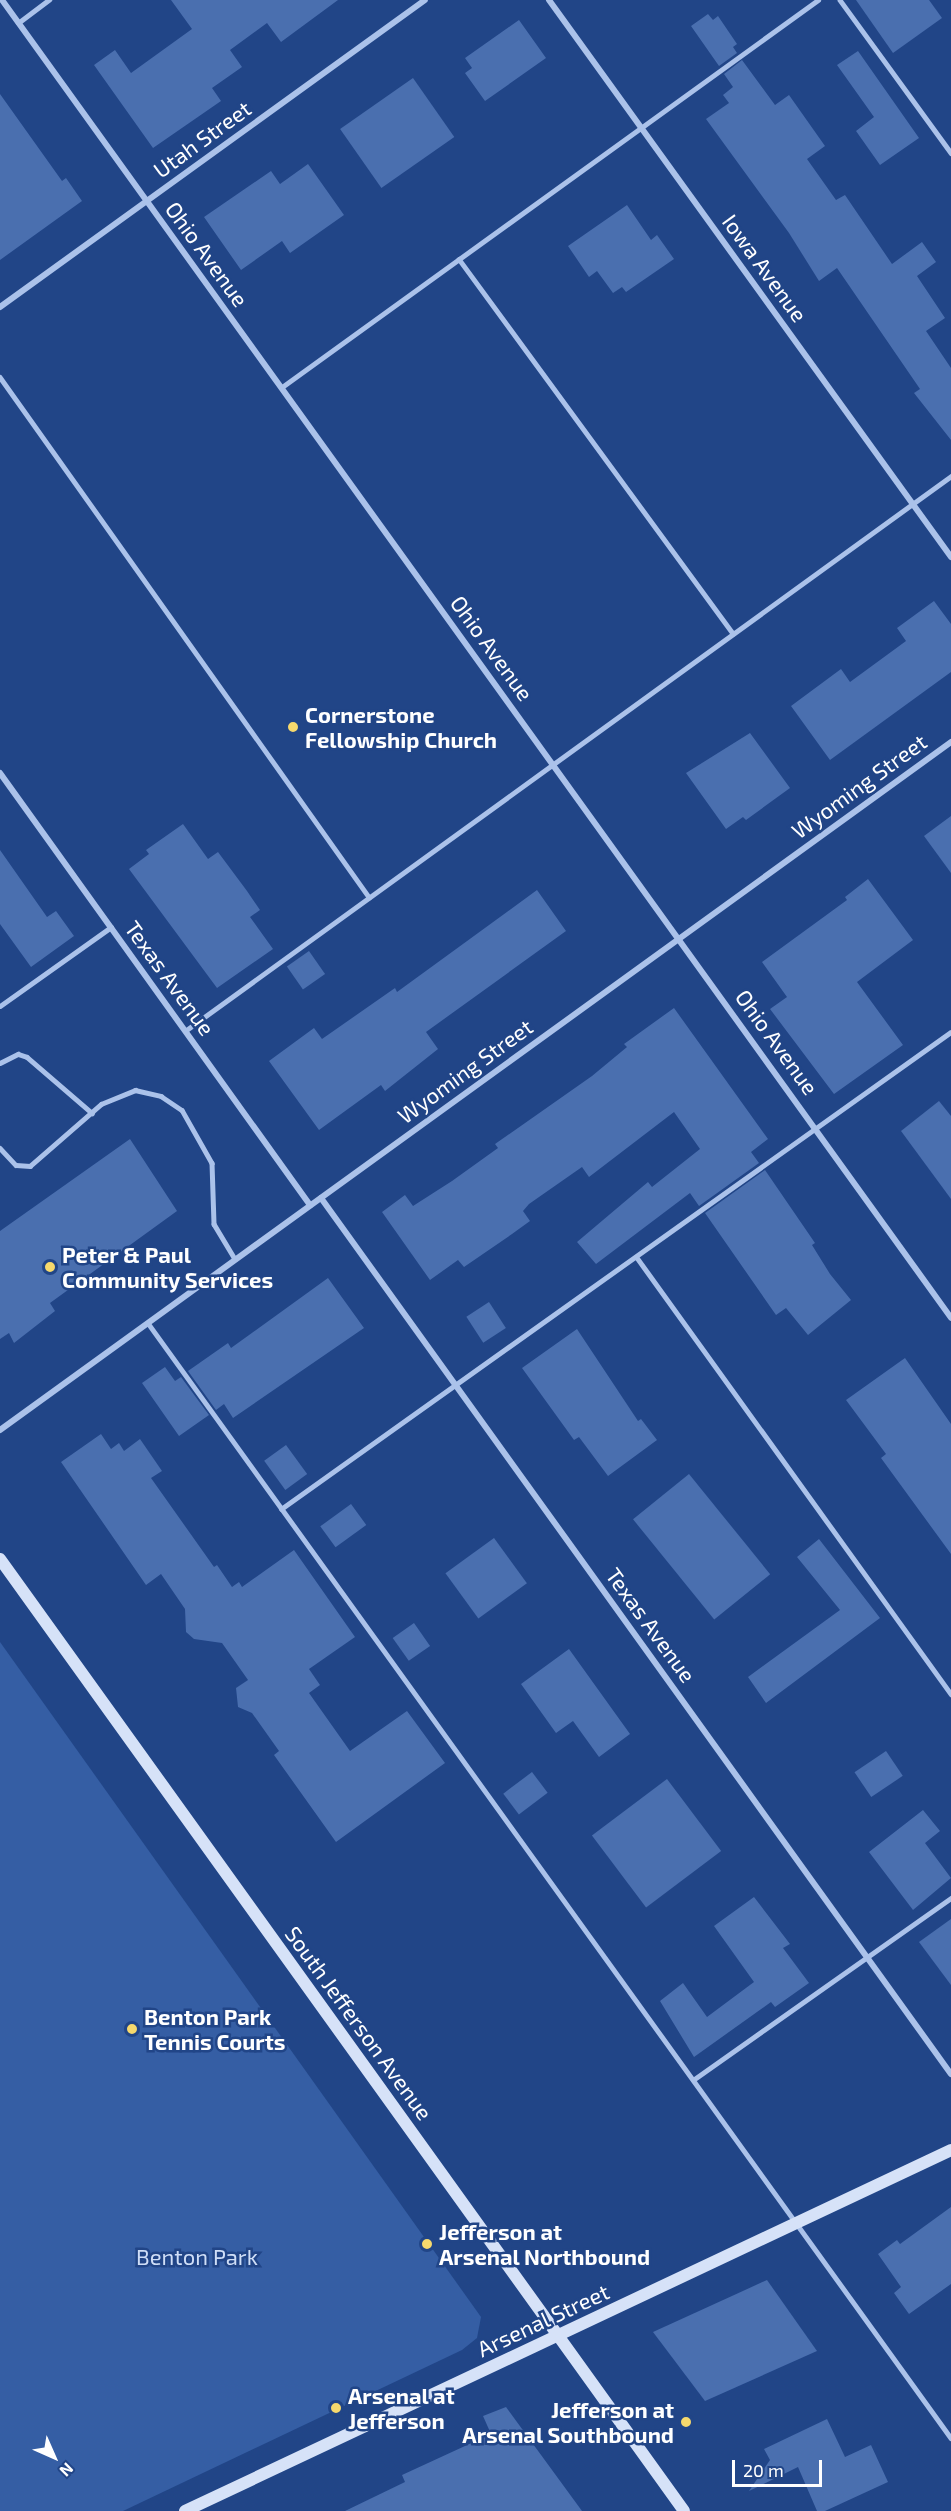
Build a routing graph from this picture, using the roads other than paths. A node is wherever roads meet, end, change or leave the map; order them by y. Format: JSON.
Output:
{"nodes":[{"id":1,"x":2,"y":0,"type":"edge"},
{"id":2,"x":49,"y":0,"type":"edge"},
{"id":3,"x":425,"y":0,"type":"edge"},
{"id":4,"x":549,"y":0,"type":"edge"},
{"id":5,"x":818,"y":0,"type":"edge"},
{"id":6,"x":840,"y":0,"type":"edge"},
{"id":7,"x":18,"y":23,"type":"junction"},
{"id":8,"x":641,"y":128,"type":"junction"},
{"id":9,"x":951,"y":153,"type":"edge"},
{"id":10,"x":147,"y":201,"type":"junction"},
{"id":11,"x":459,"y":259,"type":"junction"},
{"id":12,"x":0,"y":307,"type":"edge"},
{"id":13,"x":0,"y":378,"type":"edge"},
{"id":14,"x":282,"y":387,"type":"junction"},
{"id":15,"x":951,"y":476,"type":"edge"},
{"id":16,"x":912,"y":504,"type":"junction"},
{"id":17,"x":951,"y":557,"type":"edge"},
{"id":18,"x":734,"y":633,"type":"junction"},
{"id":19,"x":951,"y":742,"type":"edge"},
{"id":20,"x":553,"y":764,"type":"junction"},
{"id":21,"x":0,"y":773,"type":"edge"},
{"id":22,"x":369,"y":897,"type":"junction"},
{"id":23,"x":111,"y":927,"type":"junction"},
{"id":24,"x":680,"y":938,"type":"junction"},
{"id":25,"x":0,"y":1006,"type":"edge"},
{"id":26,"x":185,"y":1030,"type":"junction"},
{"id":27,"x":951,"y":1032,"type":"edge"},
{"id":28,"x":0,"y":1063,"type":"edge"},
{"id":29,"x":92,"y":1113,"type":"junction"},
{"id":30,"x":817,"y":1129,"type":"junction"},
{"id":31,"x":0,"y":1148,"type":"edge"},
{"id":32,"x":321,"y":1198,"type":"junction"},
{"id":33,"x":310,"y":1205,"type":"junction"},
{"id":34,"x":638,"y":1258,"type":"junction"},
{"id":35,"x":235,"y":1259,"type":"junction"},
{"id":36,"x":951,"y":1318,"type":"edge"},
{"id":37,"x":148,"y":1322,"type":"junction"},
{"id":38,"x":456,"y":1383,"type":"junction"},
{"id":39,"x":0,"y":1430,"type":"edge"},
{"id":40,"x":280,"y":1509,"type":"junction"},
{"id":41,"x":0,"y":1559,"type":"edge"},
{"id":42,"x":951,"y":1694,"type":"edge"},
{"id":43,"x":951,"y":1898,"type":"edge"},
{"id":44,"x":867,"y":1958,"type":"junction"},
{"id":45,"x":951,"y":2074,"type":"edge"},
{"id":46,"x":693,"y":2080,"type":"junction"},
{"id":47,"x":951,"y":2150,"type":"edge"},
{"id":48,"x":796,"y":2224,"type":"junction"},
{"id":49,"x":559,"y":2337,"type":"junction"},
{"id":50,"x":951,"y":2438,"type":"edge"},
{"id":51,"x":201,"y":2508,"type":"edge"},
{"id":52,"x":185,"y":2511,"type":"edge"},
{"id":53,"x":684,"y":2511,"type":"edge"}],
"edges":[{"from":1,"to":7,"type":"street","name":"Ohio Avenue"},
{"from":2,"to":7,"type":"lane"},
{"from":3,"to":10,"type":"street","name":"Utah Street"},
{"from":4,"to":8,"type":"street","name":"Iowa Avenue"},
{"from":5,"to":8,"type":"lane"},
{"from":6,"to":9,"type":"lane"},
{"from":7,"to":10,"type":"street","name":"Ohio Avenue"},
{"from":8,"to":11,"type":"lane"},
{"from":8,"to":16,"type":"street","name":"Iowa Avenue"},
{"from":10,"to":12,"type":"street","name":"Utah Street"},
{"from":10,"to":14,"type":"street","name":"Ohio Avenue"},
{"from":11,"to":14,"type":"lane"},
{"from":11,"to":18,"type":"lane"},
{"from":13,"to":22,"type":"lane"},
{"from":14,"to":20,"type":"street","name":"Ohio Avenue"},
{"from":15,"to":16,"type":"lane"},
{"from":16,"to":17,"type":"street","name":"Iowa Avenue"},
{"from":16,"to":18,"type":"lane"},
{"from":18,"to":20,"type":"lane"},
{"from":19,"to":24,"type":"street","name":"Wyoming Street"},
{"from":20,"to":22,"type":"lane"},
{"from":20,"to":24,"type":"street","name":"Ohio Avenue"},
{"from":21,"to":23,"type":"street","name":"Texas Avenue"},
{"from":22,"to":26,"type":"lane"},
{"from":23,"to":25,"type":"lane"},
{"from":23,"to":26,"type":"street","name":"Texas Avenue"},
{"from":24,"to":30,"type":"street","name":"Ohio Avenue"},
{"from":24,"to":32,"type":"street","name":"Wyoming Street"},
{"from":26,"to":33,"type":"street","name":"Texas Avenue"},
{"from":27,"to":30,"type":"lane"},
{"from":28,"to":29,"type":"lane"},
{"from":29,"to":31,"type":"lane"},
{"from":29,"to":35,"type":"lane"},
{"from":30,"to":34,"type":"lane"},
{"from":30,"to":36,"type":"street","name":"Ohio Avenue"},
{"from":32,"to":33,"type":"street","name":"Wyoming Street"},
{"from":32,"to":38,"type":"street","name":"Texas Avenue"},
{"from":33,"to":35,"type":"street","name":"Wyoming Street"},
{"from":34,"to":38,"type":"lane"},
{"from":34,"to":42,"type":"lane"},
{"from":35,"to":37,"type":"street","name":"Wyoming Street"},
{"from":37,"to":39,"type":"street","name":"Wyoming Street"},
{"from":37,"to":40,"type":"lane"},
{"from":38,"to":40,"type":"lane"},
{"from":38,"to":44,"type":"street","name":"Texas Avenue"},
{"from":40,"to":46,"type":"lane"},
{"from":41,"to":49,"type":"main road","name":"South Jefferson Avenue"},
{"from":43,"to":44,"type":"lane"},
{"from":44,"to":45,"type":"street","name":"Texas Avenue"},
{"from":44,"to":46,"type":"lane"},
{"from":46,"to":48,"type":"lane"},
{"from":47,"to":48,"type":"main road","name":"Arsenal Street"},
{"from":48,"to":49,"type":"main road","name":"Arsenal Street"},
{"from":48,"to":50,"type":"lane"},
{"from":49,"to":51,"type":"main road","name":"Arsenal Street"},
{"from":49,"to":53,"type":"main road","name":"South Jefferson Avenue"},
{"from":51,"to":52,"type":"main road","name":"Arsenal Street"}]}
